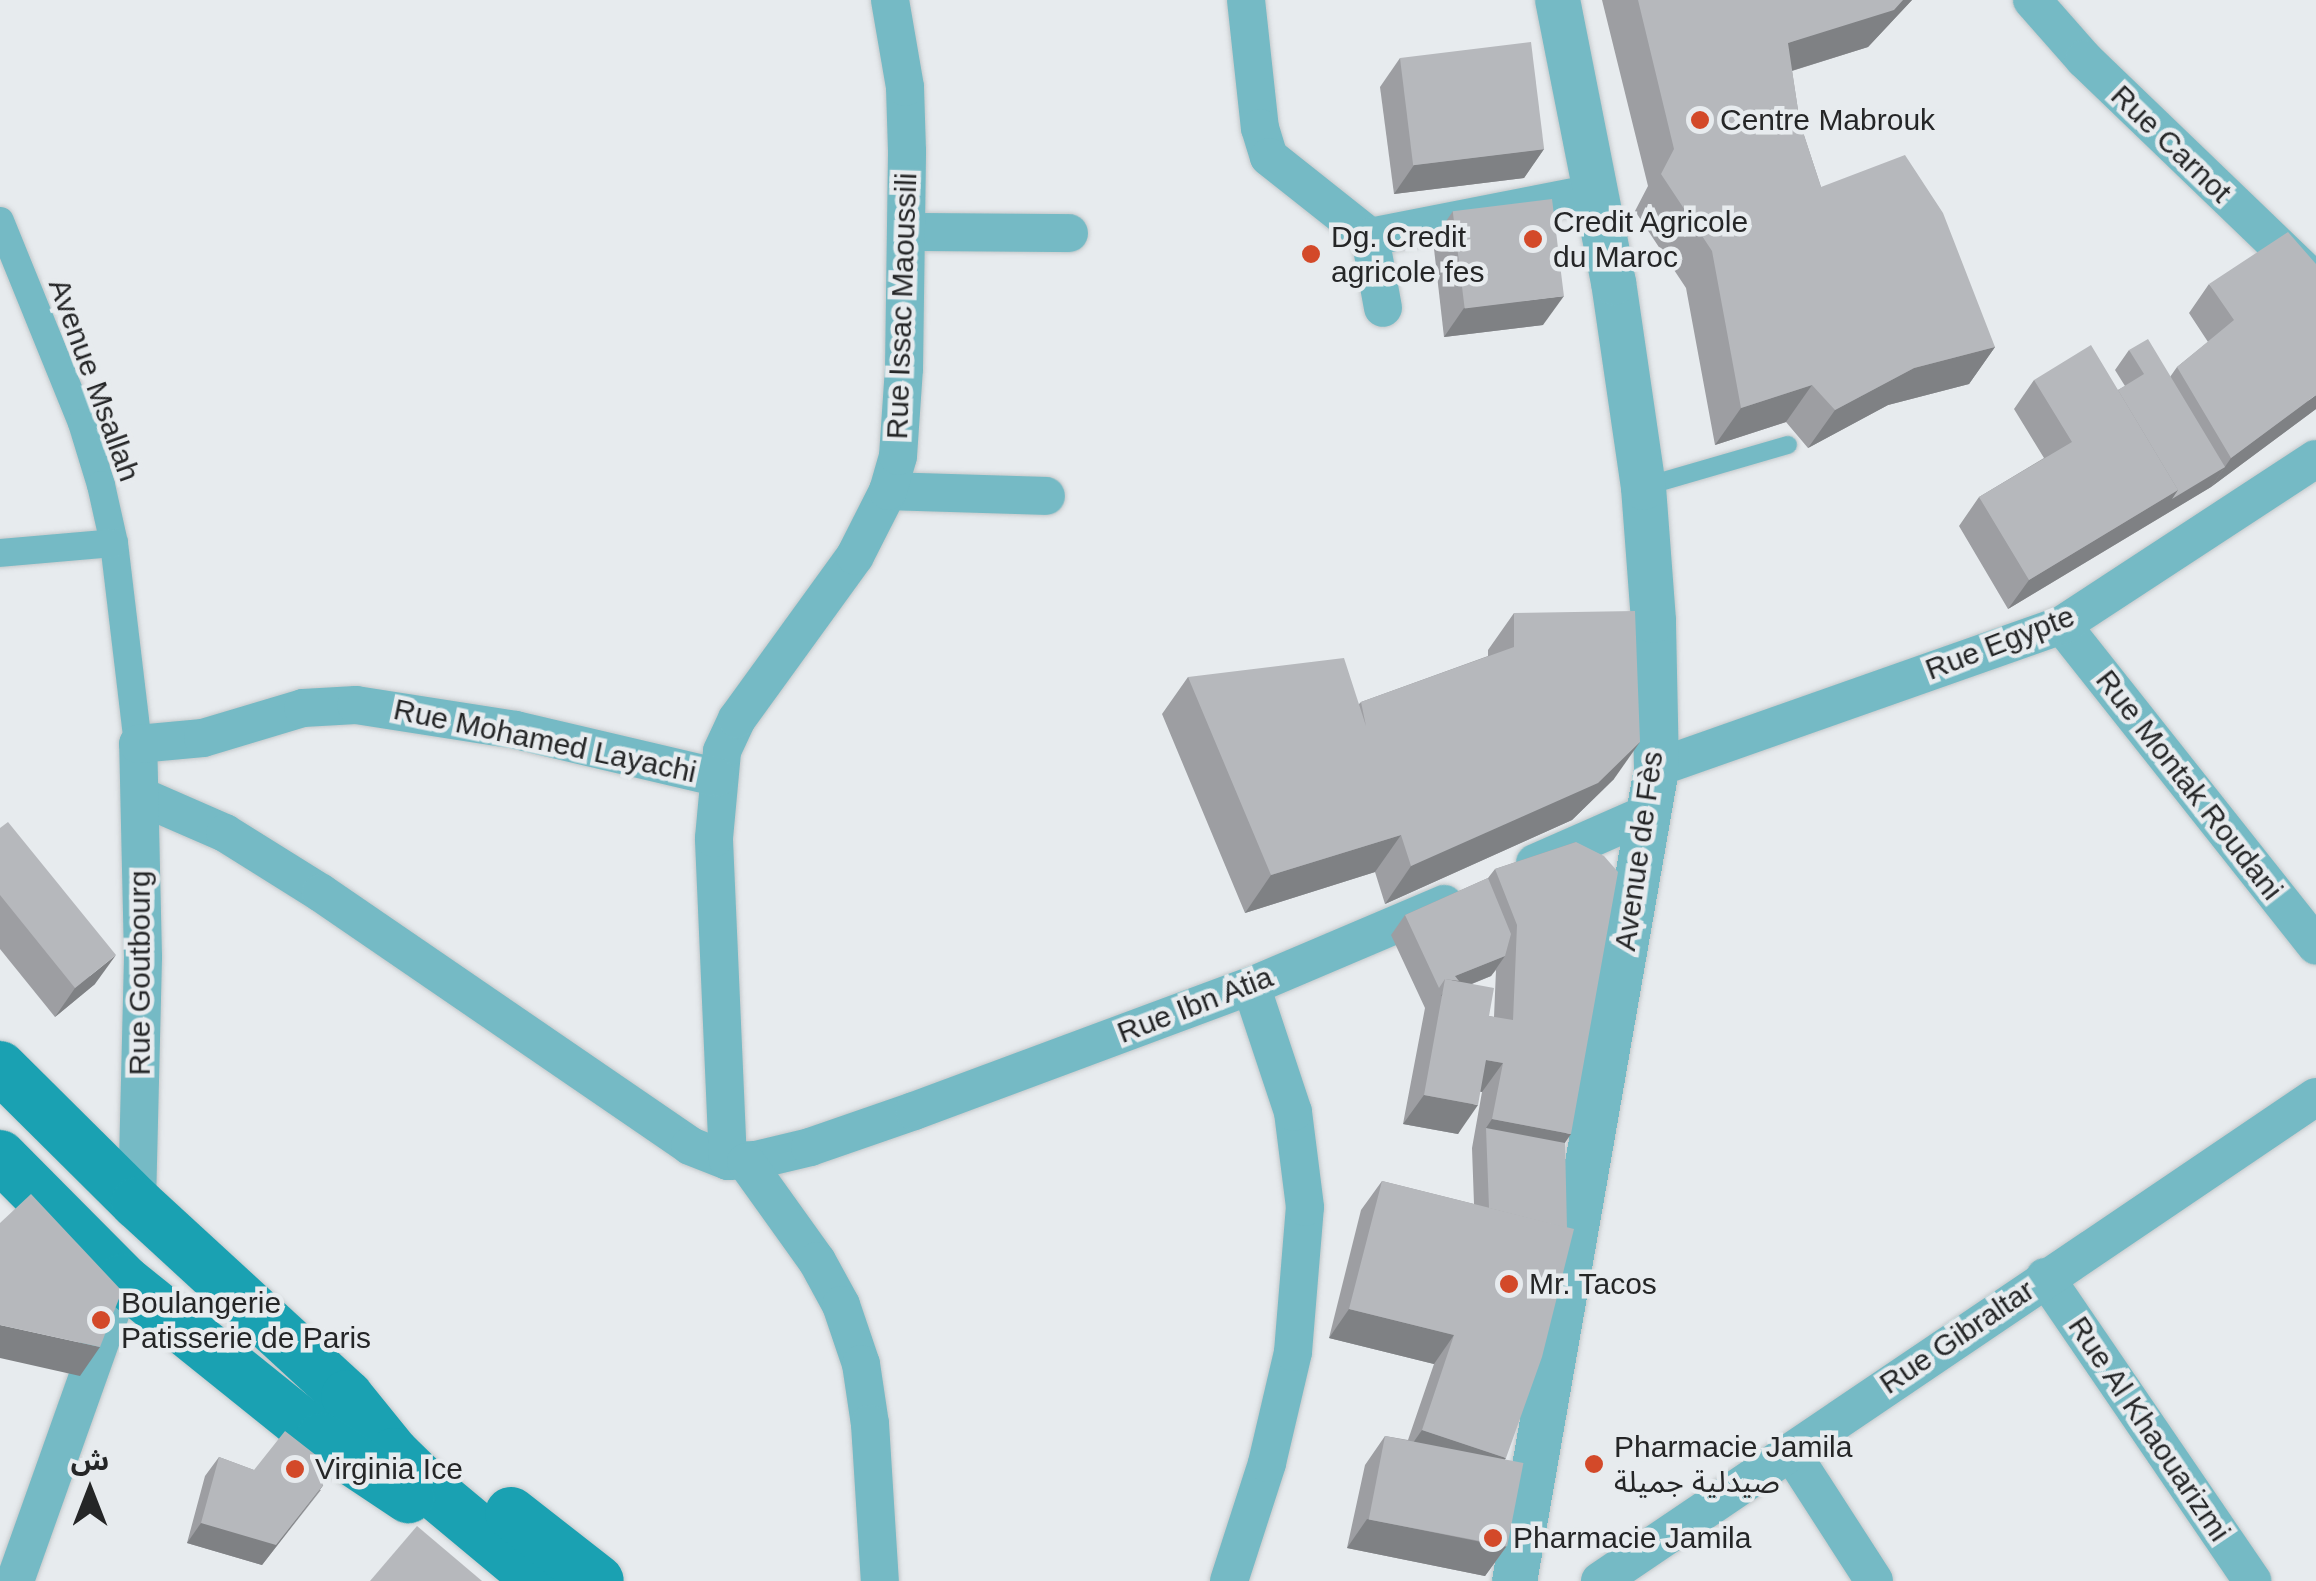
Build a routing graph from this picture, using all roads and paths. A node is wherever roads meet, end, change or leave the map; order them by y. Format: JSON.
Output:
{"nodes":[{"id":1,"x":890,"y":0,"type":"edge"},
{"id":2,"x":1246,"y":0,"type":"edge"},
{"id":3,"x":1557,"y":0,"type":"edge"},
{"id":4,"x":2032,"y":0,"type":"edge"},
{"id":5,"x":1594,"y":193,"type":"junction"},
{"id":6,"x":0,"y":221,"type":"edge"},
{"id":7,"x":906,"y":232,"type":"junction"},
{"id":8,"x":1070,"y":234,"type":"dead end"},
{"id":9,"x":1370,"y":237,"type":"junction"},
{"id":10,"x":2316,"y":282,"type":"edge"},
{"id":11,"x":1383,"y":308,"type":"dead end"},
{"id":12,"x":1788,"y":445,"type":"dead end"},
{"id":13,"x":2316,"y":459,"type":"edge"},
{"id":14,"x":1642,"y":487,"type":"junction"},
{"id":15,"x":888,"y":491,"type":"junction"},
{"id":16,"x":1046,"y":496,"type":"dead end"},
{"id":17,"x":114,"y":542,"type":"junction"},
{"id":18,"x":0,"y":553,"type":"edge"},
{"id":19,"x":2062,"y":625,"type":"junction"},
{"id":20,"x":138,"y":744,"type":"junction"},
{"id":21,"x":1656,"y":768,"type":"junction"},
{"id":22,"x":717,"y":778,"type":"junction"},
{"id":23,"x":140,"y":796,"type":"junction"},
{"id":24,"x":1649,"y":814,"type":"junction"},
{"id":25,"x":1507,"y":876,"type":"edge"},
{"id":26,"x":1472,"y":891,"type":"edge"},
{"id":27,"x":2316,"y":945,"type":"edge"},
{"id":28,"x":1251,"y":986,"type":"junction"},
{"id":29,"x":0,"y":1066,"type":"edge"},
{"id":30,"x":2316,"y":1097,"type":"edge"},
{"id":31,"x":0,"y":1156,"type":"edge"},
{"id":32,"x":737,"y":1161,"type":"junction"},
{"id":33,"x":137,"y":1202,"type":"junction"},
{"id":34,"x":2045,"y":1277,"type":"junction"},
{"id":35,"x":123,"y":1280,"type":"junction"},
{"id":36,"x":334,"y":1417,"type":"junction"},
{"id":37,"x":1791,"y":1452,"type":"junction"},
{"id":38,"x":418,"y":1544,"type":"edge"},
{"id":39,"x":15,"y":1581,"type":"edge"},
{"id":40,"x":507,"y":1581,"type":"edge"},
{"id":41,"x":540,"y":1581,"type":"edge"},
{"id":42,"x":598,"y":1581,"type":"edge"},
{"id":43,"x":880,"y":1581,"type":"edge"},
{"id":44,"x":1228,"y":1581,"type":"edge"},
{"id":45,"x":1514,"y":1581,"type":"edge"},
{"id":46,"x":1600,"y":1581,"type":"edge"},
{"id":47,"x":1874,"y":1581,"type":"edge"},
{"id":48,"x":2252,"y":1581,"type":"edge"}],
"edges":[{"from":1,"to":7,"type":"street","name":"Rue Issac Maoussili"},
{"from":2,"to":9,"type":"street"},
{"from":3,"to":5,"type":"street","name":"Avenue de Fès"},
{"from":4,"to":10,"type":"street","name":"Rue Carnot"},
{"from":5,"to":9,"type":"street"},
{"from":5,"to":14,"type":"street","name":"Avenue de Fès"},
{"from":6,"to":17,"type":"street","name":"Avenue Msallah"},
{"from":7,"to":8,"type":"street"},
{"from":7,"to":15,"type":"street","name":"Rue Issac Maoussili"},
{"from":9,"to":11,"type":"street"},
{"from":12,"to":14,"type":"lane"},
{"from":13,"to":19,"type":"street","name":"Rue Egypte"},
{"from":14,"to":21,"type":"street","name":"Avenue de Fès"},
{"from":15,"to":16,"type":"street"},
{"from":15,"to":22,"type":"street","name":"Rue Issac Maoussili"},
{"from":17,"to":18,"type":"street"},
{"from":17,"to":20,"type":"street","name":"Avenue Msallah"},
{"from":19,"to":21,"type":"street","name":"Rue Egypte"},
{"from":19,"to":27,"type":"street","name":"Rue Montak Roudani"},
{"from":20,"to":22,"type":"street","name":"Rue Mohamed Layachi"},
{"from":20,"to":23,"type":"street","name":"Rue Goutbourg"},
{"from":21,"to":24,"type":"street","name":"Avenue de Fès"},
{"from":22,"to":32,"type":"street","name":"Rue Issac Maoussili"},
{"from":23,"to":32,"type":"street"},
{"from":23,"to":33,"type":"street","name":"Rue Goutbourg"},
{"from":24,"to":25,"type":"street"},
{"from":24,"to":45,"type":"street","name":"Avenue de Fès"},
{"from":26,"to":28,"type":"street","name":"Rue Ibn Atia"},
{"from":28,"to":32,"type":"street","name":"Rue Ibn Atia"},
{"from":28,"to":44,"type":"street"},
{"from":29,"to":33,"type":"main road"},
{"from":30,"to":34,"type":"street","name":"Rue Gibraltar"},
{"from":31,"to":35,"type":"main road"},
{"from":32,"to":43,"type":"street"},
{"from":33,"to":36,"type":"main road"},
{"from":34,"to":37,"type":"street","name":"Rue Gibraltar"},
{"from":34,"to":48,"type":"street","name":"Rue Al Khaouarizmi"},
{"from":35,"to":36,"type":"main road"},
{"from":35,"to":39,"type":"street"},
{"from":36,"to":38,"type":"main road"},
{"from":36,"to":40,"type":"main road"},
{"from":36,"to":41,"type":"main road"},
{"from":36,"to":42,"type":"main road"},
{"from":37,"to":46,"type":"street","name":"Rue Gibraltar"},
{"from":37,"to":47,"type":"street"}]}
